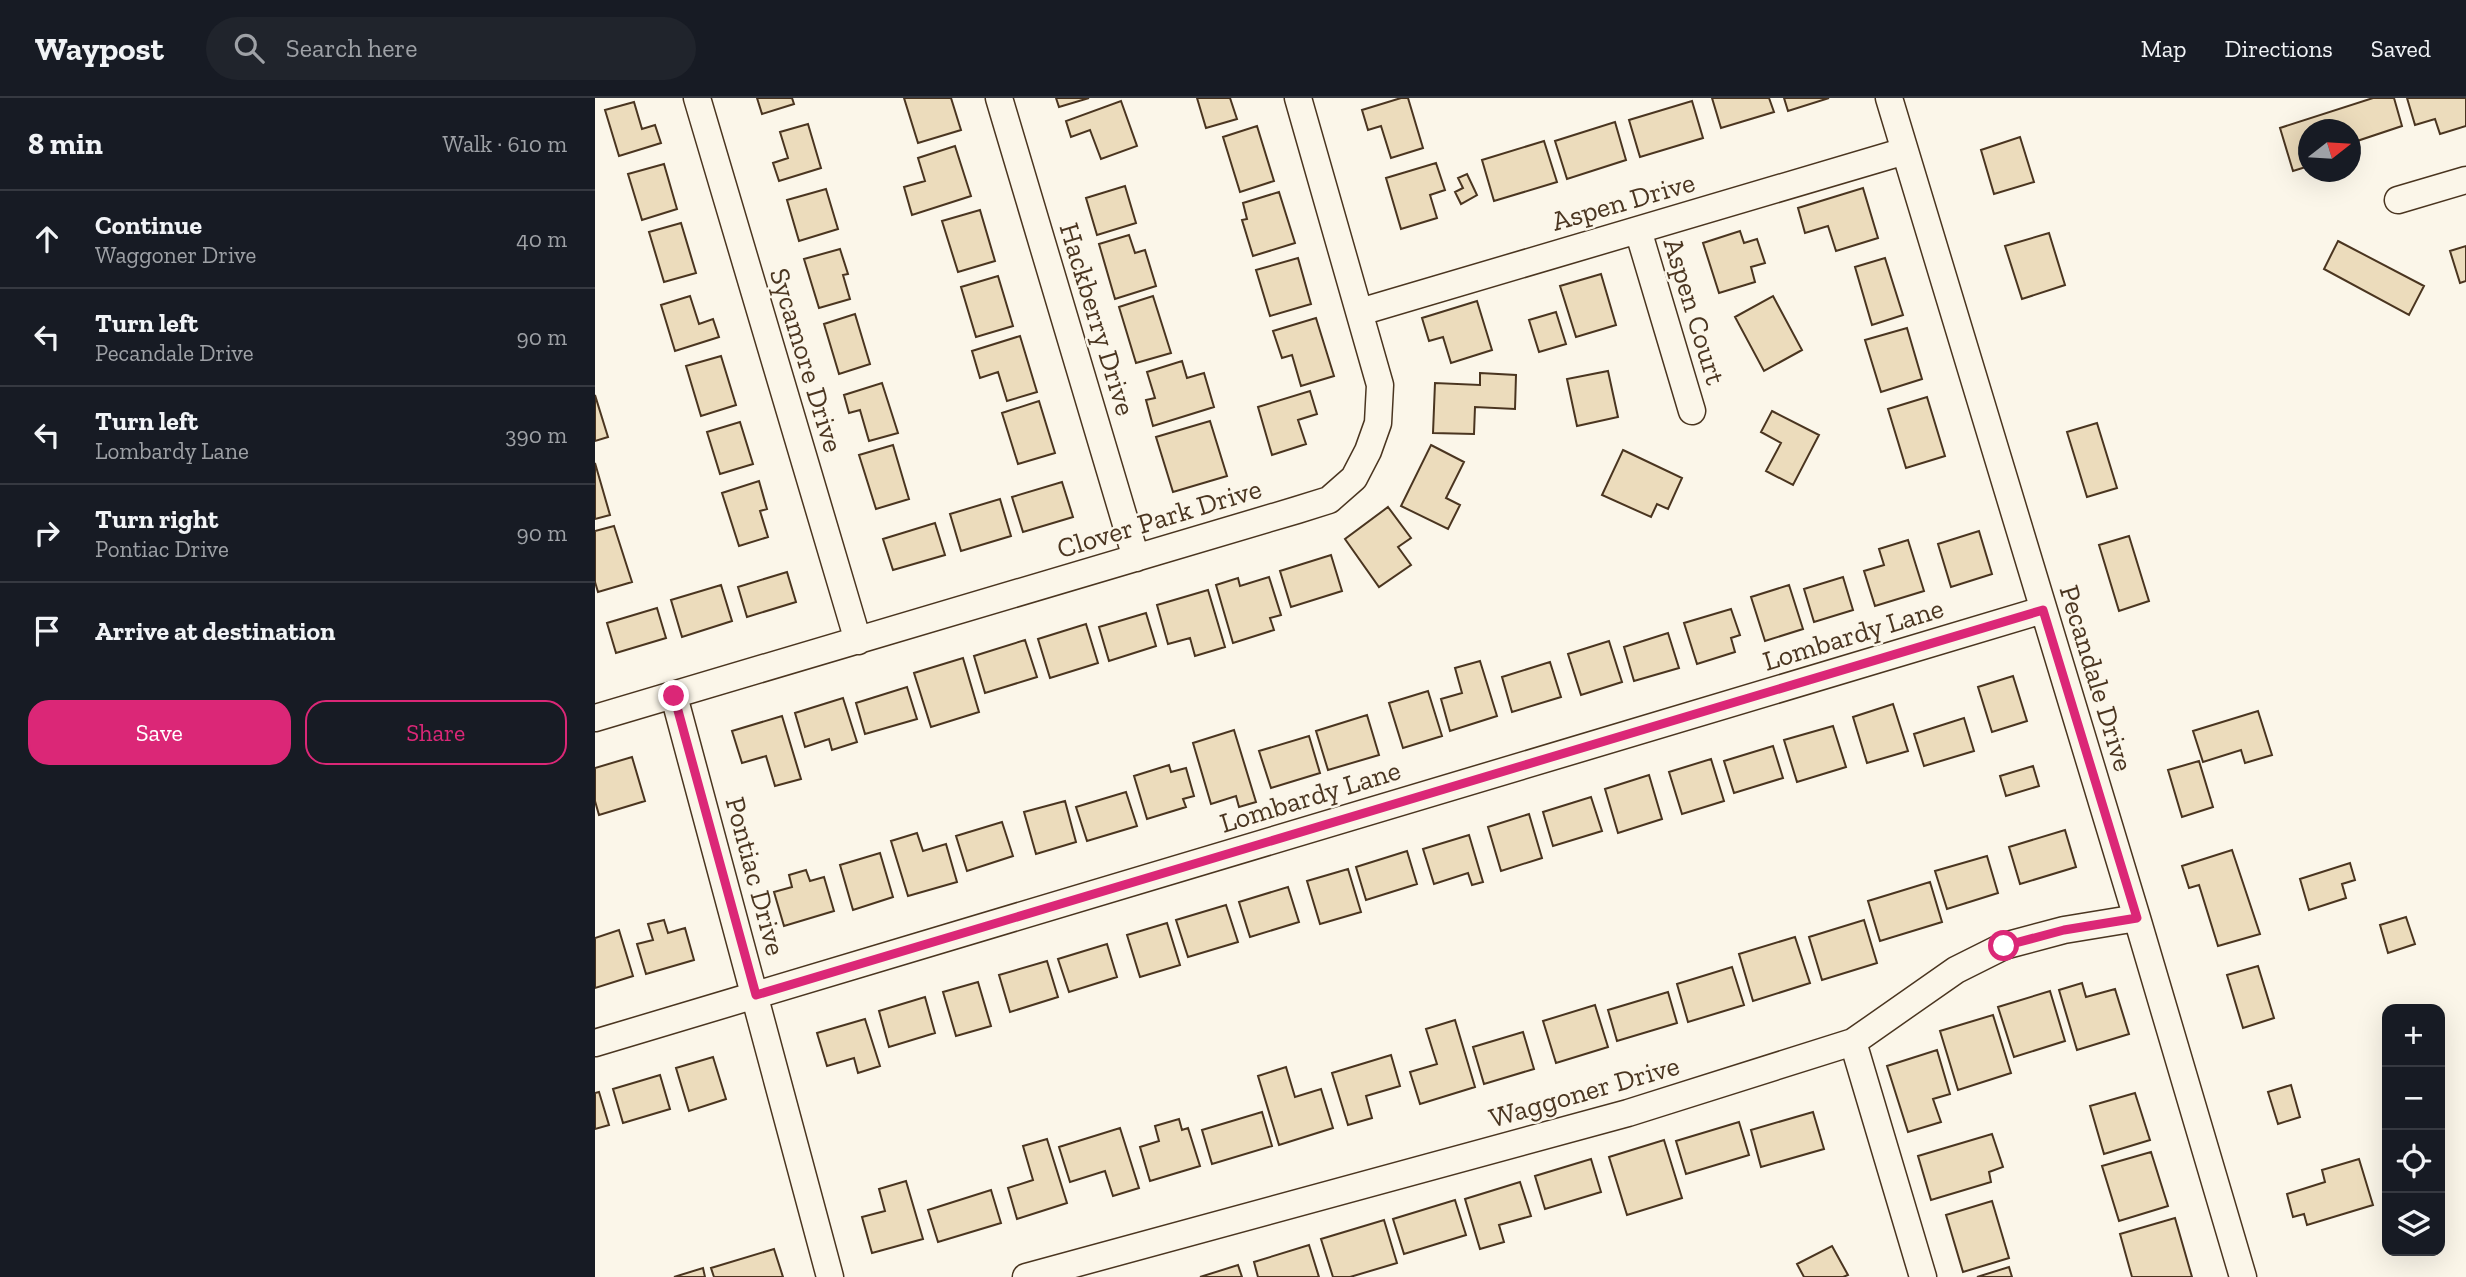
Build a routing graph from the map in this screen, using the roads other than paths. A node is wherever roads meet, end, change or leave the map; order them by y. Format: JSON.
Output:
{"nodes":[{"id":1,"x":697,"y":98,"type":"edge"},
{"id":2,"x":999,"y":98,"type":"edge"},
{"id":3,"x":1298,"y":98,"type":"edge"},
{"id":4,"x":1889,"y":98,"type":"edge"},
{"id":5,"x":1905,"y":151,"type":"junction"},
{"id":6,"x":2466,"y":180,"type":"edge"},
{"id":7,"x":2398,"y":200,"type":"dead end"},
{"id":8,"x":1638,"y":230,"type":"junction"},
{"id":9,"x":1360,"y":312,"type":"junction"},
{"id":10,"x":1692,"y":411,"type":"dead end"},
{"id":11,"x":1136,"y":558,"type":"junction"},
{"id":12,"x":2043,"y":610,"type":"junction"},
{"id":13,"x":858,"y":640,"type":"junction"},
{"id":14,"x":674,"y":696,"type":"junction"},
{"id":15,"x":595,"y":718,"type":"edge"},
{"id":16,"x":2137,"y":918,"type":"junction"},
{"id":17,"x":756,"y":995,"type":"junction"},
{"id":18,"x":1853,"y":1042,"type":"junction"},
{"id":19,"x":595,"y":1043,"type":"edge"},
{"id":20,"x":830,"y":1277,"type":"edge"},
{"id":21,"x":1026,"y":1277,"type":"edge"},
{"id":22,"x":1923,"y":1277,"type":"edge"},
{"id":23,"x":2243,"y":1277,"type":"edge"}],
"edges":[{"from":1,"to":13,"type":"street","name":"Sycamore Drive"},
{"from":2,"to":11,"type":"street","name":"Hackberry Drive"},
{"from":3,"to":9,"type":"street","name":"Clover Park Drive"},
{"from":4,"to":5,"type":"street","name":"Pecandale Drive"},
{"from":5,"to":8,"type":"street","name":"Aspen Drive"},
{"from":5,"to":12,"type":"street","name":"Pecandale Drive"},
{"from":6,"to":7,"type":"street"},
{"from":8,"to":9,"type":"street","name":"Aspen Drive"},
{"from":8,"to":10,"type":"street","name":"Aspen Court"},
{"from":9,"to":11,"type":"street","name":"Clover Park Drive"},
{"from":11,"to":13,"type":"street","name":"Clover Park Drive"},
{"from":12,"to":16,"type":"street","name":"Pecandale Drive"},
{"from":12,"to":17,"type":"street","name":"Lombardy Lane"},
{"from":13,"to":14,"type":"street","name":"Clover Park Drive"},
{"from":14,"to":15,"type":"street","name":"Clover Park Drive"},
{"from":14,"to":17,"type":"street","name":"Pontiac Drive"},
{"from":16,"to":18,"type":"street","name":"Waggoner Drive"},
{"from":16,"to":23,"type":"street","name":"Pecandale Drive"},
{"from":17,"to":19,"type":"street","name":"Lombardy Lane"},
{"from":17,"to":20,"type":"street","name":"Pontiac Drive"},
{"from":18,"to":21,"type":"street","name":"Waggoner Drive"},
{"from":18,"to":22,"type":"street"}]}
